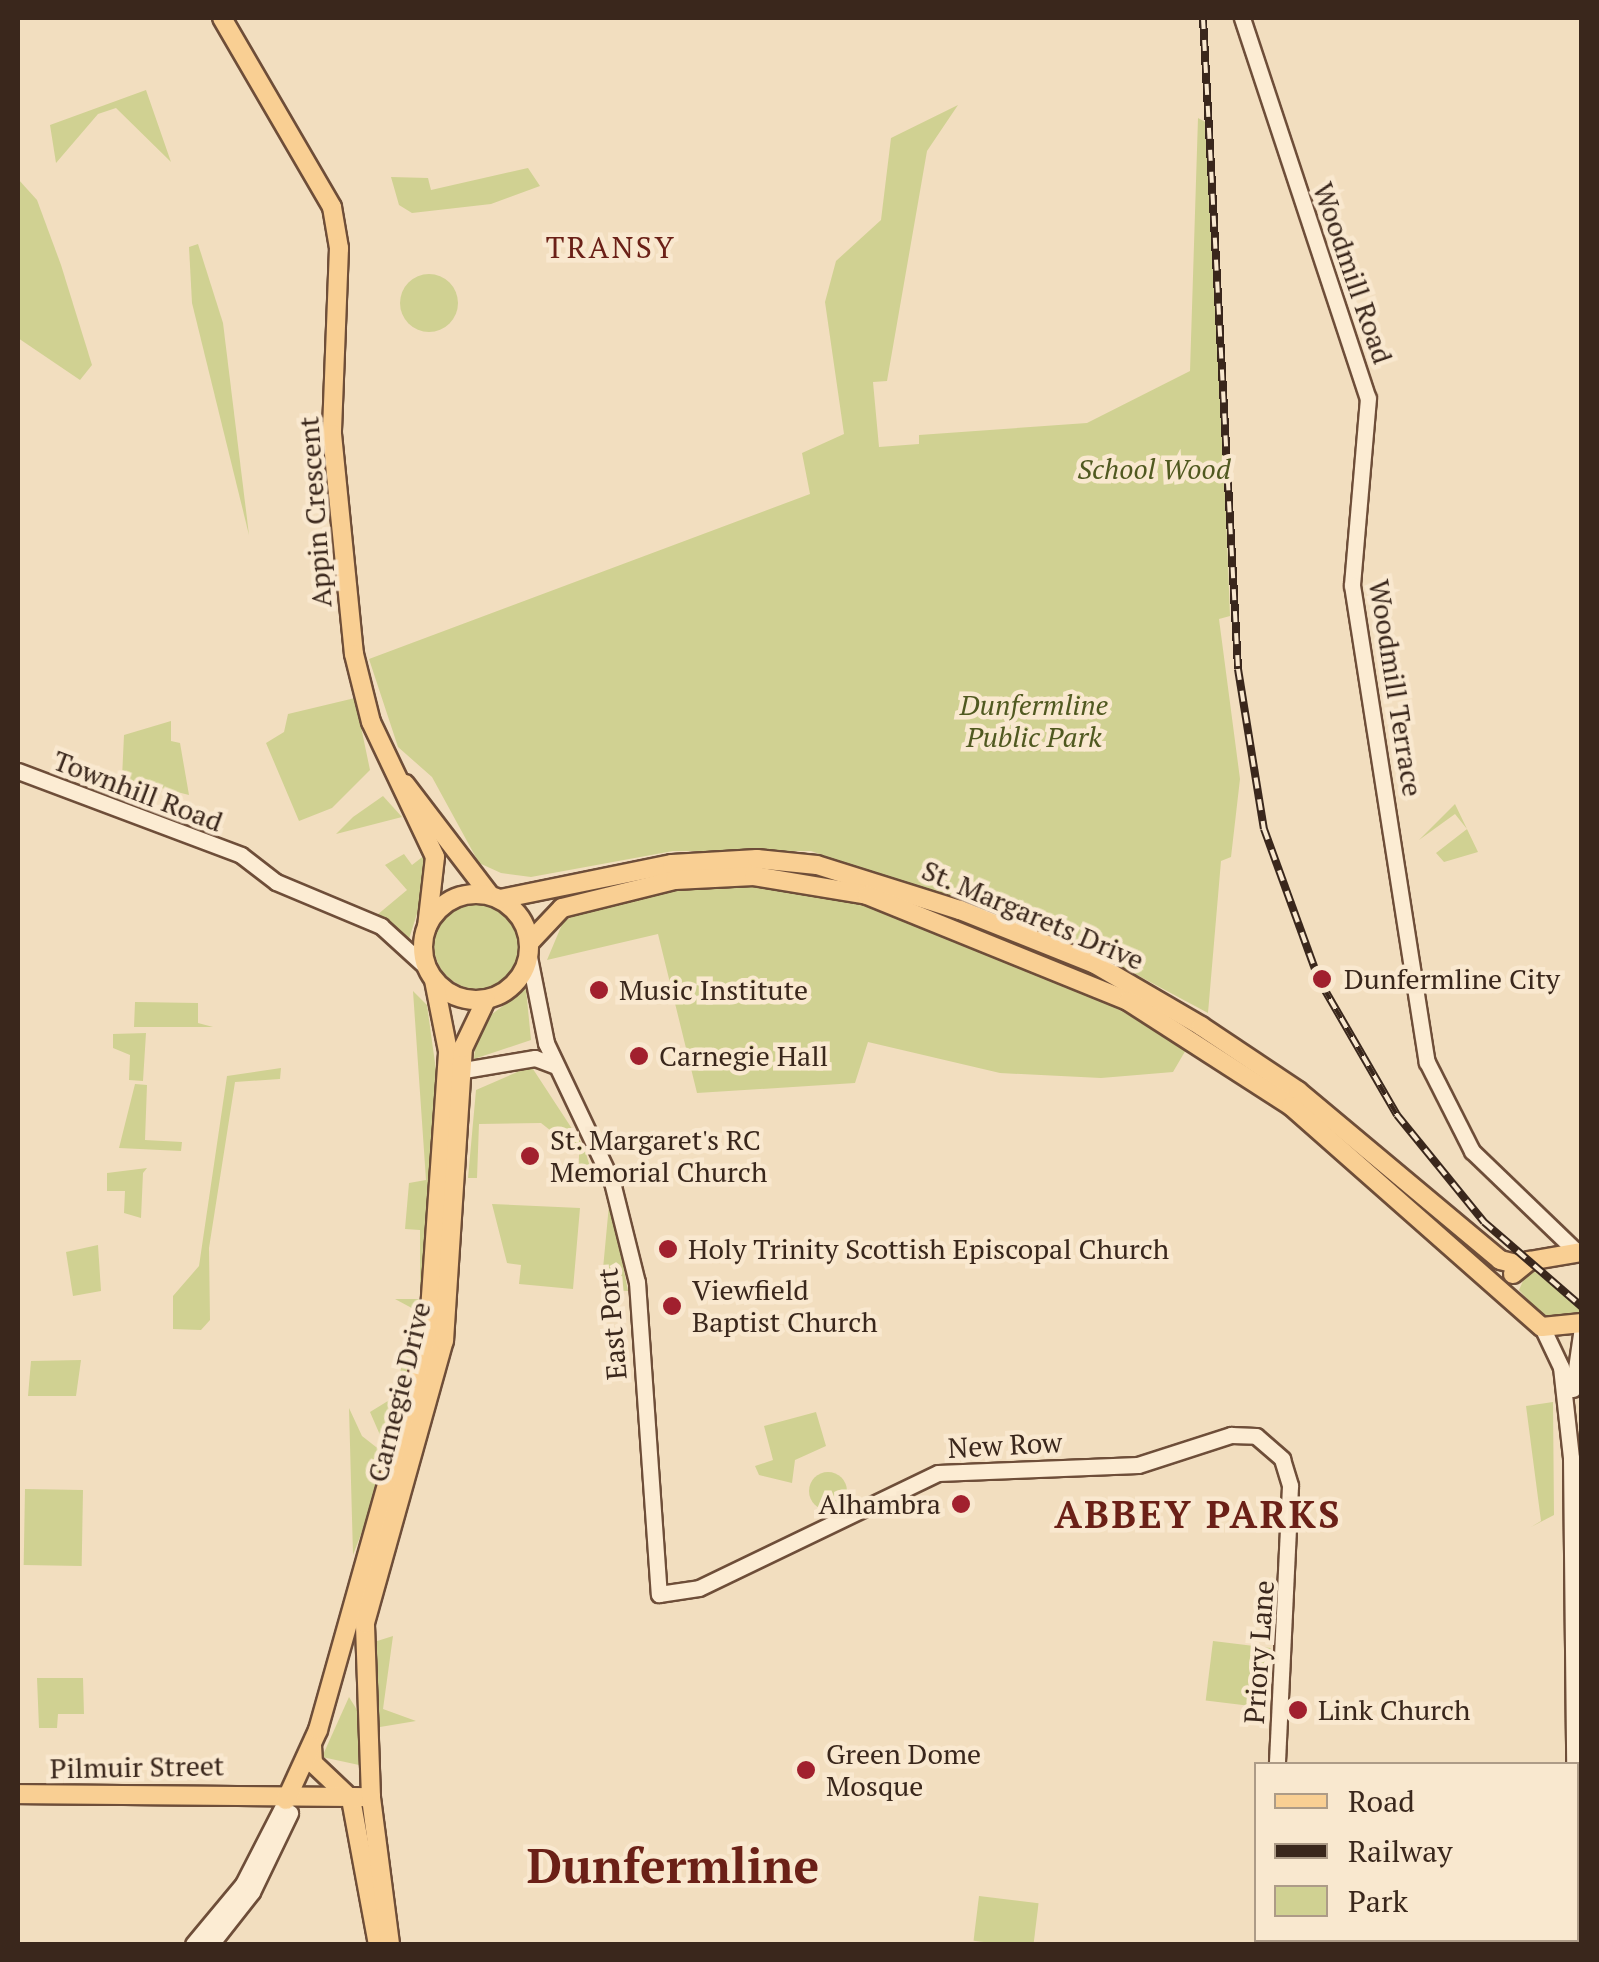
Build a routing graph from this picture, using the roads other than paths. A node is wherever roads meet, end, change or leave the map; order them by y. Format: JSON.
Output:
{"nodes":[{"id":1,"x":222,"y":18,"type":"edge"},
{"id":2,"x":1242,"y":18,"type":"edge"},
{"id":3,"x":1352,"y":551,"type":"joint"},
{"id":4,"x":18,"y":771,"type":"edge"},
{"id":5,"x":395,"y":773,"type":"junction"},
{"id":6,"x":497,"y":898,"type":"junction"},
{"id":7,"x":962,"y":920,"type":"junction"},
{"id":8,"x":427,"y":926,"type":"junction"},
{"id":9,"x":992,"y":932,"type":"junction"},
{"id":10,"x":529,"y":950,"type":"junction"},
{"id":11,"x":430,"y":973,"type":"junction"},
{"id":12,"x":486,"y":1000,"type":"junction"},
{"id":13,"x":553,"y":1065,"type":"junction"},
{"id":14,"x":454,"y":1072,"type":"junction"},
{"id":15,"x":1541,"y":1220,"type":"junction"},
{"id":16,"x":1579,"y":1252,"type":"edge"},
{"id":17,"x":1528,"y":1262,"type":"junction"},
{"id":18,"x":1513,"y":1294,"type":"junction"},
{"id":19,"x":1582,"y":1325,"type":"edge"},
{"id":20,"x":1542,"y":1326,"type":"junction"},
{"id":21,"x":1256,"y":1436,"type":"joint"},
{"id":22,"x":1571,"y":1458,"type":"junction"},
{"id":23,"x":658,"y":1594,"type":"joint"},
{"id":24,"x":366,"y":1704,"type":"junction"},
{"id":25,"x":315,"y":1738,"type":"junction"},
{"id":26,"x":1277,"y":1762,"type":"edge"},
{"id":27,"x":1574,"y":1762,"type":"edge"},
{"id":28,"x":297,"y":1776,"type":"junction"},
{"id":29,"x":18,"y":1794,"type":"edge"},
{"id":30,"x":256,"y":1794,"type":"junction"},
{"id":31,"x":371,"y":1797,"type":"junction"},
{"id":32,"x":351,"y":1799,"type":"junction"},
{"id":33,"x":291,"y":1800,"type":"junction"},
{"id":34,"x":193,"y":1944,"type":"edge"},
{"id":35,"x":211,"y":1944,"type":"edge"},
{"id":36,"x":378,"y":1944,"type":"edge"},
{"id":37,"x":390,"y":1944,"type":"edge"}],
"edges":[{"from":1,"to":5,"type":"main road","name":"Appin Crescent"},
{"from":2,"to":3,"type":"street","name":"Woodmill Road"},
{"from":3,"to":15,"type":"street","name":"Woodmill Terrace"},
{"from":4,"to":11,"type":"street","name":"Townhill Road"},
{"from":5,"to":6,"type":"main road","name":"Appin Crescent"},
{"from":5,"to":8,"type":"main road","name":"Appin Crescent"},
{"from":6,"to":7,"type":"main road","name":"St. Margarets Drive"},
{"from":6,"to":8,"type":"main road"},
{"from":6,"to":10,"type":"main road"},
{"from":7,"to":9,"type":"main road","name":"St. Margarets Drive"},
{"from":7,"to":10,"type":"main road","name":"St. Margarets Drive"},
{"from":8,"to":11,"type":"main road"},
{"from":9,"to":17,"type":"main road","name":"St. Margarets Drive"},
{"from":9,"to":18,"type":"main road","name":"St. Margarets Drive"},
{"from":10,"to":12,"type":"main road"},
{"from":10,"to":13,"type":"street","name":"East Port"},
{"from":11,"to":12,"type":"main road"},
{"from":11,"to":14,"type":"main road","name":"Carnegie Drive"},
{"from":12,"to":14,"type":"main road","name":"Carnegie Drive"},
{"from":13,"to":14,"type":"street"},
{"from":13,"to":23,"type":"street","name":"East Port"},
{"from":14,"to":24,"type":"main road","name":"Carnegie Drive"},
{"from":14,"to":25,"type":"main road","name":"Carnegie Drive"},
{"from":15,"to":16,"type":"street","name":"Woodmill Terrace"},
{"from":15,"to":17,"type":"street"},
{"from":16,"to":17,"type":"main road"},
{"from":17,"to":18,"type":"main road"},
{"from":18,"to":20,"type":"main road","name":"St. Margarets Drive"},
{"from":19,"to":20,"type":"main road"},
{"from":19,"to":22,"type":"street"},
{"from":20,"to":22,"type":"street"},
{"from":21,"to":23,"type":"street","name":"New Row"},
{"from":21,"to":26,"type":"street","name":"Priory Lane"},
{"from":22,"to":27,"type":"street"},
{"from":24,"to":25,"type":"main road"},
{"from":24,"to":31,"type":"main road","name":"Carnegie Drive"},
{"from":25,"to":28,"type":"main road","name":"Carnegie Drive"},
{"from":25,"to":32,"type":"main road"},
{"from":28,"to":30,"type":"main road","name":"Pilmuir Street"},
{"from":28,"to":33,"type":"main road","name":"Carnegie Drive"},
{"from":29,"to":30,"type":"main road","name":"Pilmuir Street"},
{"from":30,"to":33,"type":"main road","name":"Pilmuir Street"},
{"from":31,"to":32,"type":"main road","name":"Pilmuir Street"},
{"from":31,"to":37,"type":"main road","name":"Carnegie Drive"},
{"from":32,"to":33,"type":"main road","name":"Pilmuir Street"},
{"from":32,"to":36,"type":"main road"},
{"from":33,"to":34,"type":"street"},
{"from":33,"to":35,"type":"street"}]}
